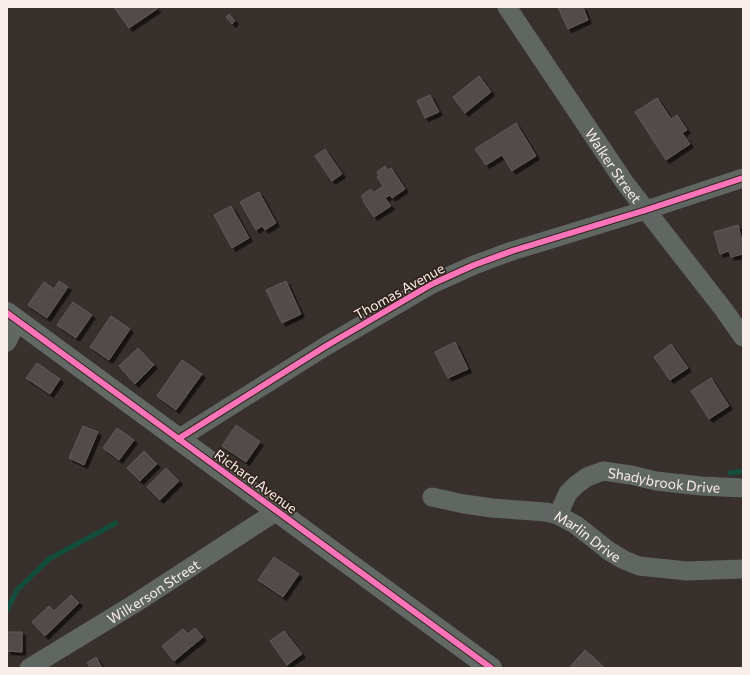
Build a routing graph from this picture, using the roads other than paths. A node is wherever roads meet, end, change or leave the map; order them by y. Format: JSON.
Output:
{"nodes":[{"id":1,"x":508,"y":7,"type":"edge"},
{"id":2,"x":743,"y":178,"type":"edge"},
{"id":3,"x":646,"y":210,"type":"junction"},
{"id":4,"x":12,"y":317,"type":"edge"},
{"id":5,"x":743,"y":336,"type":"edge"},
{"id":6,"x":7,"y":342,"type":"edge"},
{"id":7,"x":178,"y":439,"type":"junction"},
{"id":8,"x":743,"y":488,"type":"edge"},
{"id":9,"x":432,"y":497,"type":"dead end"},
{"id":10,"x":277,"y":511,"type":"junction"},
{"id":11,"x":558,"y":515,"type":"junction"},
{"id":12,"x":743,"y":569,"type":"edge"},
{"id":13,"x":29,"y":668,"type":"edge"},
{"id":14,"x":491,"y":668,"type":"edge"}],
"edges":[{"from":1,"to":3,"type":"street","name":"Walker Street"},
{"from":2,"to":3,"type":"street","name":"Thomas Avenue"},
{"from":3,"to":5,"type":"street","name":"Walker Street"},
{"from":3,"to":7,"type":"street","name":"Thomas Avenue"},
{"from":4,"to":6,"type":"street"},
{"from":4,"to":7,"type":"street","name":"Richard Avenue"},
{"from":7,"to":10,"type":"street","name":"Richard Avenue"},
{"from":8,"to":11,"type":"street","name":"Shadybrook Drive"},
{"from":9,"to":11,"type":"street","name":"Marlin Drive"},
{"from":10,"to":13,"type":"street","name":"Wilkerson Street"},
{"from":10,"to":14,"type":"street","name":"Richard Avenue"},
{"from":11,"to":12,"type":"street","name":"Marlin Drive"}]}
